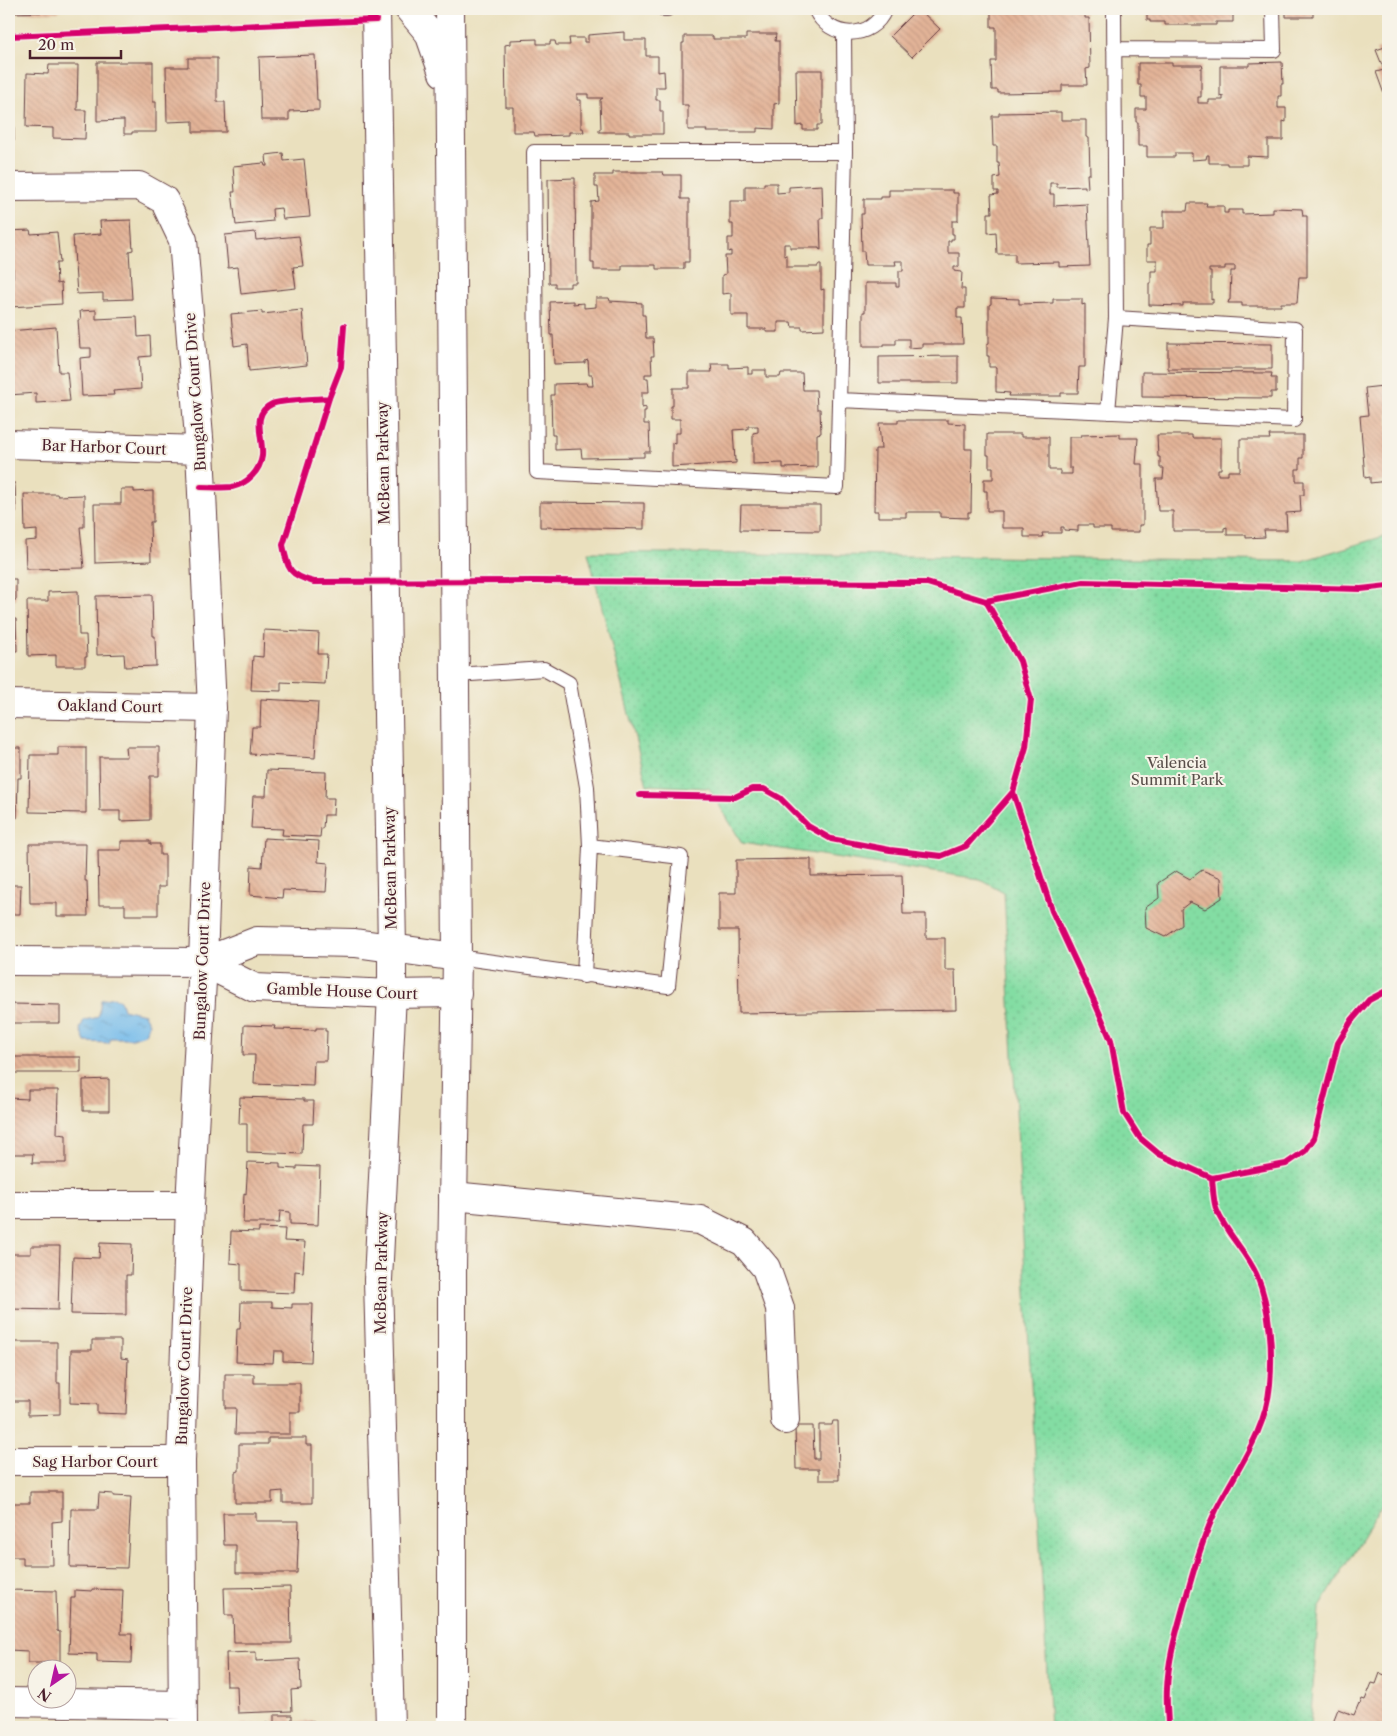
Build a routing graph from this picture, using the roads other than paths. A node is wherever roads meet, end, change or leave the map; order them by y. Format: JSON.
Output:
{"nodes":[{"id":1,"x":409,"y":9,"type":"edge"},
{"id":2,"x":450,"y":9,"type":"edge"},
{"id":3,"x":815,"y":9,"type":"edge"},
{"id":4,"x":885,"y":9,"type":"edge"},
{"id":5,"x":1114,"y":9,"type":"edge"},
{"id":6,"x":1273,"y":9,"type":"edge"},
{"id":7,"x":376,"y":14,"type":"edge"},
{"id":8,"x":844,"y":33,"type":"junction"},
{"id":9,"x":1114,"y":50,"type":"junction"},
{"id":10,"x":451,"y":98,"type":"junction"},
{"id":11,"x":845,"y":152,"type":"junction"},
{"id":12,"x":9,"y":187,"type":"edge"},
{"id":13,"x":1116,"y":318,"type":"junction"},
{"id":14,"x":840,"y":400,"type":"junction"},
{"id":15,"x":1108,"y":412,"type":"junction"},
{"id":16,"x":9,"y":444,"type":"edge"},
{"id":17,"x":200,"y":450,"type":"junction"},
{"id":18,"x":456,"y":675,"type":"junction"},
{"id":19,"x":9,"y":704,"type":"edge"},
{"id":20,"x":212,"y":708,"type":"junction"},
{"id":21,"x":590,"y":846,"type":"junction"},
{"id":22,"x":392,"y":949,"type":"junction"},
{"id":23,"x":457,"y":957,"type":"junction"},
{"id":24,"x":9,"y":961,"type":"edge"},
{"id":25,"x":203,"y":962,"type":"junction"},
{"id":26,"x":584,"y":976,"type":"junction"},
{"id":27,"x":457,"y":993,"type":"junction"},
{"id":28,"x":392,"y":994,"type":"junction"},
{"id":29,"x":453,"y":1196,"type":"junction"},
{"id":30,"x":9,"y":1205,"type":"edge"},
{"id":31,"x":190,"y":1205,"type":"junction"},
{"id":32,"x":785,"y":1420,"type":"dead end"},
{"id":33,"x":9,"y":1461,"type":"edge"},
{"id":34,"x":181,"y":1461,"type":"junction"},
{"id":35,"x":9,"y":1702,"type":"edge"},
{"id":36,"x":182,"y":1716,"type":"edge"},
{"id":37,"x":390,"y":1727,"type":"edge"},
{"id":38,"x":452,"y":1727,"type":"edge"}],
"edges":[{"from":1,"to":10,"type":"street"},
{"from":2,"to":10,"type":"street"},
{"from":3,"to":8,"type":"lane"},
{"from":4,"to":8,"type":"lane"},
{"from":5,"to":9,"type":"lane"},
{"from":6,"to":9,"type":"lane"},
{"from":7,"to":22,"type":"street","name":"McBean Parkway"},
{"from":8,"to":11,"type":"lane"},
{"from":9,"to":13,"type":"lane"},
{"from":10,"to":18,"type":"street"},
{"from":11,"to":14,"type":"lane"},
{"from":11,"to":14,"type":"lane"},
{"from":12,"to":17,"type":"street","name":"Bungalow Court Drive"},
{"from":13,"to":15,"type":"lane"},
{"from":13,"to":15,"type":"lane"},
{"from":14,"to":15,"type":"lane"},
{"from":16,"to":17,"type":"street","name":"Bar Harbor Court"},
{"from":17,"to":20,"type":"street","name":"Bungalow Court Drive"},
{"from":18,"to":21,"type":"lane"},
{"from":18,"to":23,"type":"street"},
{"from":19,"to":20,"type":"street","name":"Oakland Court"},
{"from":20,"to":25,"type":"street","name":"Bungalow Court Drive"},
{"from":21,"to":26,"type":"lane"},
{"from":21,"to":26,"type":"lane"},
{"from":22,"to":23,"type":"street","name":"Gamble House Court"},
{"from":22,"to":25,"type":"street","name":"Gamble House Court"},
{"from":22,"to":28,"type":"street","name":"McBean Parkway"},
{"from":23,"to":26,"type":"lane"},
{"from":23,"to":27,"type":"street"},
{"from":24,"to":25,"type":"street","name":"Gamble House Court"},
{"from":25,"to":28,"type":"street","name":"Gamble House Court"},
{"from":25,"to":31,"type":"street","name":"Bungalow Court Drive"},
{"from":27,"to":28,"type":"street","name":"Gamble House Court"},
{"from":27,"to":29,"type":"street"},
{"from":28,"to":37,"type":"street","name":"McBean Parkway"},
{"from":29,"to":32,"type":"street"},
{"from":29,"to":38,"type":"street"},
{"from":30,"to":31,"type":"street"},
{"from":31,"to":34,"type":"street","name":"Bungalow Court Drive"},
{"from":33,"to":34,"type":"street","name":"Sag Harbor Court"},
{"from":34,"to":36,"type":"street","name":"Bungalow Court Drive"},
{"from":35,"to":36,"type":"street"}]}
